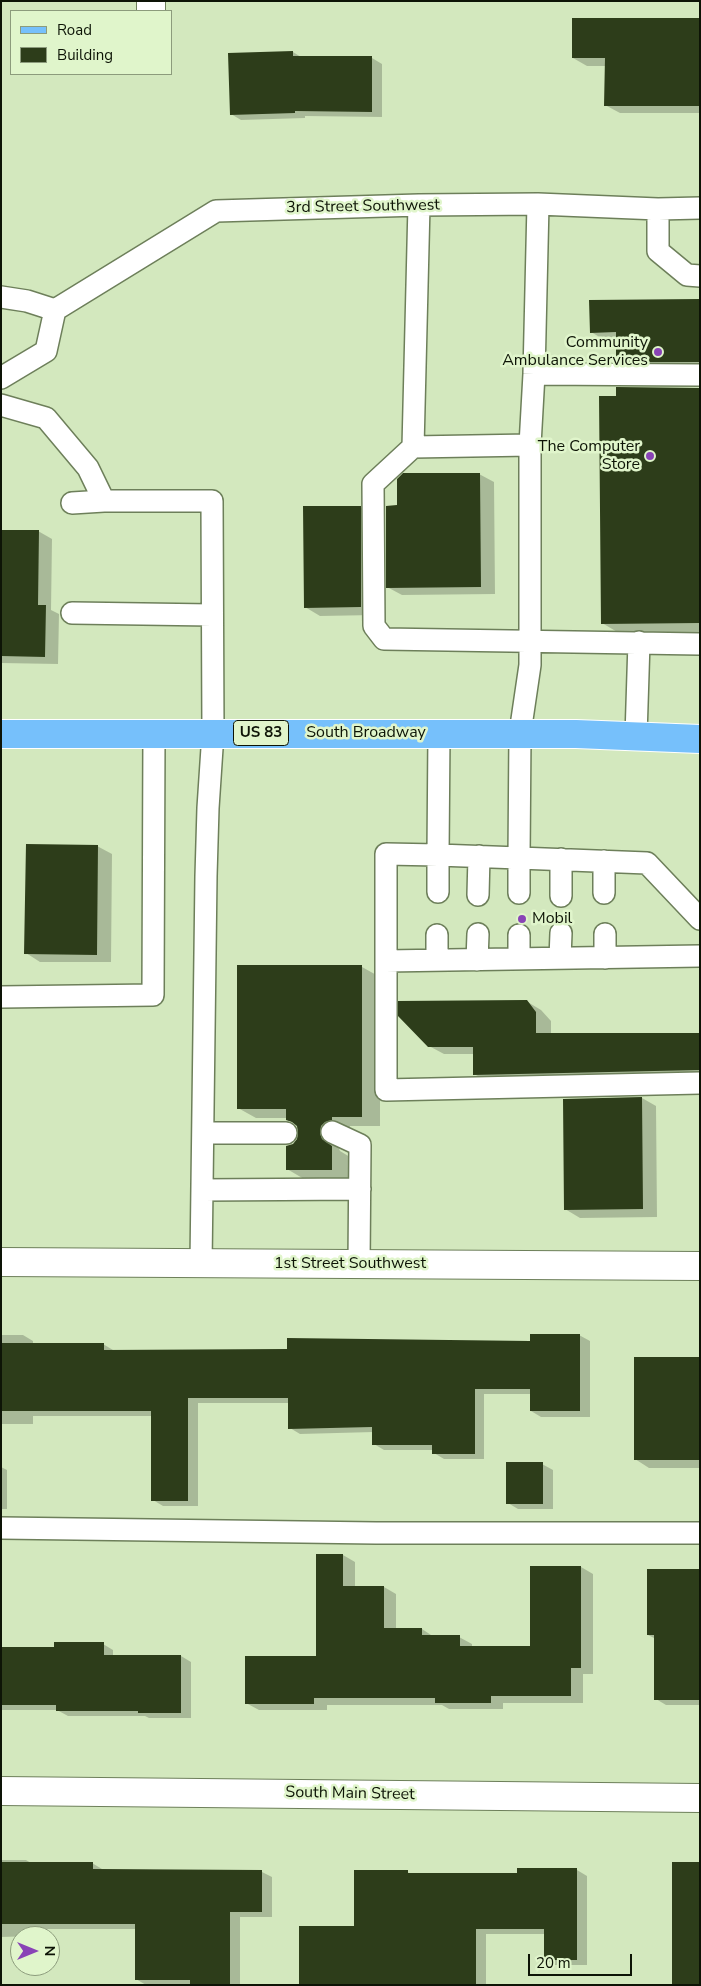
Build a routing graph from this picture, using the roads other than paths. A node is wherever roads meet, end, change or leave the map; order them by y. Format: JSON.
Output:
{"nodes":[{"id":1,"x":538,"y":204,"type":"junction"},
{"id":2,"x":419,"y":205,"type":"junction"},
{"id":3,"x":700,"y":208,"type":"edge"},
{"id":4,"x":658,"y":209,"type":"junction"},
{"id":5,"x":700,"y":276,"type":"edge"},
{"id":6,"x":1,"y":297,"type":"edge"},
{"id":7,"x":55,"y":310,"type":"junction"},
{"id":8,"x":534,"y":374,"type":"junction"},
{"id":9,"x":700,"y":375,"type":"edge"},
{"id":10,"x":1,"y":378,"type":"edge"},
{"id":11,"x":1,"y":406,"type":"edge"},
{"id":12,"x":530,"y":445,"type":"junction"},
{"id":13,"x":413,"y":447,"type":"junction"},
{"id":14,"x":104,"y":501,"type":"junction"},
{"id":15,"x":72,"y":503,"type":"dead end"},
{"id":16,"x":72,"y":613,"type":"dead end"},
{"id":17,"x":212,"y":615,"type":"junction"},
{"id":18,"x":530,"y":642,"type":"junction"},
{"id":19,"x":639,"y":642,"type":"junction"},
{"id":20,"x":700,"y":644,"type":"edge"},
{"id":21,"x":154,"y":733,"type":"junction"},
{"id":22,"x":213,"y":733,"type":"junction"},
{"id":23,"x":439,"y":733,"type":"junction"},
{"id":24,"x":520,"y":733,"type":"junction"},
{"id":25,"x":1,"y":734,"type":"edge"},
{"id":26,"x":636,"y":736,"type":"junction"},
{"id":27,"x":700,"y":739,"type":"edge"},
{"id":28,"x":438,"y":855,"type":"junction"},
{"id":29,"x":479,"y":856,"type":"junction"},
{"id":30,"x":518,"y":858,"type":"junction"},
{"id":31,"x":561,"y":859,"type":"junction"},
{"id":32,"x":604,"y":861,"type":"junction"},
{"id":33,"x":438,"y":892,"type":"dead end"},
{"id":34,"x":604,"y":893,"type":"dead end"},
{"id":35,"x":518,"y":894,"type":"dead end"},
{"id":36,"x":478,"y":895,"type":"dead end"},
{"id":37,"x":561,"y":896,"type":"dead end"},
{"id":38,"x":700,"y":920,"type":"edge"},
{"id":39,"x":561,"y":933,"type":"dead end"},
{"id":40,"x":478,"y":934,"type":"dead end"},
{"id":41,"x":605,"y":934,"type":"dead end"},
{"id":42,"x":437,"y":935,"type":"dead end"},
{"id":43,"x":518,"y":935,"type":"dead end"},
{"id":44,"x":700,"y":956,"type":"edge"},
{"id":45,"x":560,"y":958,"type":"junction"},
{"id":46,"x":605,"y":958,"type":"junction"},
{"id":47,"x":519,"y":959,"type":"junction"},
{"id":48,"x":437,"y":960,"type":"junction"},
{"id":49,"x":477,"y":960,"type":"junction"},
{"id":50,"x":386,"y":961,"type":"junction"},
{"id":51,"x":1,"y":996,"type":"edge"},
{"id":52,"x":700,"y":1083,"type":"edge"},
{"id":53,"x":332,"y":1132,"type":"dead end"},
{"id":54,"x":203,"y":1133,"type":"junction"},
{"id":55,"x":286,"y":1133,"type":"dead end"},
{"id":56,"x":360,"y":1189,"type":"junction"},
{"id":57,"x":202,"y":1190,"type":"junction"},
{"id":58,"x":1,"y":1262,"type":"edge"},
{"id":59,"x":201,"y":1264,"type":"junction"},
{"id":60,"x":359,"y":1264,"type":"junction"},
{"id":61,"x":700,"y":1266,"type":"edge"},
{"id":62,"x":1,"y":1528,"type":"edge"},
{"id":63,"x":700,"y":1532,"type":"edge"},
{"id":64,"x":1,"y":1791,"type":"edge"},
{"id":65,"x":700,"y":1798,"type":"edge"}],
"edges":[{"from":1,"to":2,"type":"lane","name":"3rd Street Southwest"},
{"from":1,"to":4,"type":"lane","name":"3rd Street Southwest"},
{"from":1,"to":8,"type":"lane"},
{"from":2,"to":7,"type":"lane","name":"3rd Street Southwest"},
{"from":2,"to":13,"type":"lane"},
{"from":3,"to":4,"type":"lane","name":"3rd Street Southwest"},
{"from":4,"to":5,"type":"lane"},
{"from":6,"to":7,"type":"lane"},
{"from":7,"to":10,"type":"lane"},
{"from":8,"to":9,"type":"lane"},
{"from":8,"to":12,"type":"lane"},
{"from":11,"to":14,"type":"lane"},
{"from":12,"to":13,"type":"lane"},
{"from":12,"to":18,"type":"lane"},
{"from":13,"to":18,"type":"lane"},
{"from":14,"to":15,"type":"lane"},
{"from":14,"to":17,"type":"lane"},
{"from":16,"to":17,"type":"lane"},
{"from":17,"to":22,"type":"lane"},
{"from":18,"to":19,"type":"lane"},
{"from":18,"to":24,"type":"lane"},
{"from":19,"to":20,"type":"lane"},
{"from":19,"to":26,"type":"lane"},
{"from":21,"to":22,"type":"main road","name":"South Broadway","number":"US 83"},
{"from":21,"to":25,"type":"main road","name":"South Broadway","number":"US 83"},
{"from":21,"to":51,"type":"lane"},
{"from":22,"to":23,"type":"main road","name":"South Broadway","number":"US 83"},
{"from":22,"to":54,"type":"lane"},
{"from":23,"to":24,"type":"main road","name":"South Broadway","number":"US 83"},
{"from":23,"to":28,"type":"lane"},
{"from":24,"to":26,"type":"main road","name":"South Broadway","number":"US 83"},
{"from":24,"to":30,"type":"lane"},
{"from":26,"to":27,"type":"main road","name":"South Broadway","number":"US 83"},
{"from":28,"to":29,"type":"lane"},
{"from":28,"to":33,"type":"lane"},
{"from":28,"to":50,"type":"lane"},
{"from":29,"to":30,"type":"lane"},
{"from":29,"to":36,"type":"lane"},
{"from":30,"to":31,"type":"lane"},
{"from":30,"to":35,"type":"lane"},
{"from":31,"to":32,"type":"lane"},
{"from":31,"to":37,"type":"lane"},
{"from":32,"to":34,"type":"lane"},
{"from":32,"to":38,"type":"lane"},
{"from":39,"to":45,"type":"lane"},
{"from":40,"to":49,"type":"lane"},
{"from":41,"to":46,"type":"lane"},
{"from":42,"to":48,"type":"lane"},
{"from":43,"to":47,"type":"lane"},
{"from":44,"to":46,"type":"lane"},
{"from":45,"to":46,"type":"lane"},
{"from":45,"to":47,"type":"lane"},
{"from":47,"to":49,"type":"lane"},
{"from":48,"to":49,"type":"lane"},
{"from":48,"to":50,"type":"lane"},
{"from":50,"to":52,"type":"lane"},
{"from":53,"to":56,"type":"lane"},
{"from":54,"to":55,"type":"lane"},
{"from":54,"to":57,"type":"lane"},
{"from":56,"to":57,"type":"lane"},
{"from":56,"to":60,"type":"lane"},
{"from":57,"to":59,"type":"lane"},
{"from":58,"to":59,"type":"street","name":"1st Street Southwest"},
{"from":59,"to":60,"type":"street","name":"1st Street Southwest"},
{"from":60,"to":61,"type":"street","name":"1st Street Southwest"},
{"from":62,"to":63,"type":"lane"},
{"from":64,"to":65,"type":"street","name":"South Main Street"}]}
